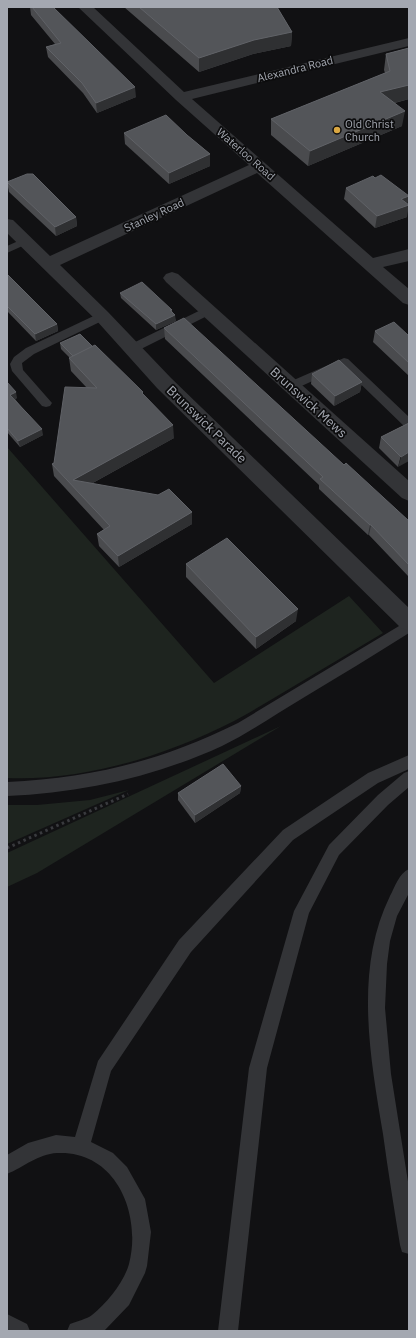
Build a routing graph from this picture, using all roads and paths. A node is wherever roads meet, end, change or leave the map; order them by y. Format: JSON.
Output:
{"nodes":[{"id":1,"x":85,"y":7,"type":"edge"},
{"id":2,"x":409,"y":42,"type":"edge"},
{"id":3,"x":181,"y":97,"type":"junction"},
{"id":4,"x":260,"y":166,"type":"junction"},
{"id":5,"x":7,"y":224,"type":"edge"},
{"id":6,"x":25,"y":241,"type":"junction"},
{"id":7,"x":7,"y":250,"type":"edge"},
{"id":8,"x":409,"y":255,"type":"edge"},
{"id":9,"x":48,"y":264,"type":"junction"},
{"id":10,"x":372,"y":264,"type":"junction"},
{"id":11,"x":172,"y":278,"type":"dead end"},
{"id":12,"x":409,"y":299,"type":"edge"},
{"id":13,"x":209,"y":310,"type":"junction"},
{"id":14,"x":102,"y":316,"type":"junction"},
{"id":15,"x":131,"y":349,"type":"junction"},
{"id":16,"x":291,"y":386,"type":"junction"},
{"id":17,"x":46,"y":404,"type":"dead end"},
{"id":18,"x":409,"y":424,"type":"edge"},
{"id":19,"x":409,"y":493,"type":"edge"},
{"id":20,"x":409,"y":622,"type":"edge"},
{"id":21,"x":409,"y":626,"type":"edge"},
{"id":22,"x":409,"y":762,"type":"edge"},
{"id":23,"x":149,"y":766,"type":"junction"},
{"id":24,"x":409,"y":778,"type":"edge"},
{"id":25,"x":7,"y":789,"type":"edge"},
{"id":26,"x":7,"y":848,"type":"edge"},
{"id":27,"x":409,"y":877,"type":"edge"},
{"id":28,"x":82,"y":1146,"type":"junction"},
{"id":29,"x":7,"y":1166,"type":"edge"},
{"id":30,"x":409,"y":1245,"type":"edge"},
{"id":31,"x":7,"y":1324,"type":"edge"},
{"id":32,"x":20,"y":1331,"type":"edge"},
{"id":33,"x":77,"y":1331,"type":"edge"},
{"id":34,"x":228,"y":1331,"type":"edge"}],
"edges":[{"from":1,"to":3,"type":"street","name":"Waterloo Road"},
{"from":2,"to":3,"type":"street","name":"Alexandra Road"},
{"from":3,"to":4,"type":"street","name":"Waterloo Road"},
{"from":4,"to":9,"type":"street","name":"Stanley Road"},
{"from":4,"to":10,"type":"street","name":"Waterloo Road"},
{"from":5,"to":6,"type":"street","name":"Brunswick Parade"},
{"from":6,"to":7,"type":"lane"},
{"from":6,"to":9,"type":"street","name":"Brunswick Parade"},
{"from":8,"to":10,"type":"street"},
{"from":9,"to":14,"type":"street","name":"Brunswick Parade"},
{"from":10,"to":12,"type":"street","name":"Waterloo Road"},
{"from":11,"to":13,"type":"street","name":"Brunswick Mews"},
{"from":13,"to":15,"type":"lane"},
{"from":13,"to":16,"type":"street","name":"Brunswick Mews"},
{"from":14,"to":15,"type":"street","name":"Brunswick Parade"},
{"from":14,"to":17,"type":"lane"},
{"from":15,"to":20,"type":"street","name":"Brunswick Parade"},
{"from":16,"to":18,"type":"lane"},
{"from":16,"to":19,"type":"street","name":"Brunswick Mews"},
{"from":21,"to":23,"type":"lane"},
{"from":22,"to":28,"type":"lane"},
{"from":23,"to":25,"type":"lane"},
{"from":23,"to":26,"type":"path"},
{"from":24,"to":34,"type":"lane"},
{"from":27,"to":30,"type":"lane"},
{"from":28,"to":29,"type":"lane"},
{"from":28,"to":33,"type":"lane"},
{"from":31,"to":32,"type":"lane"}]}
